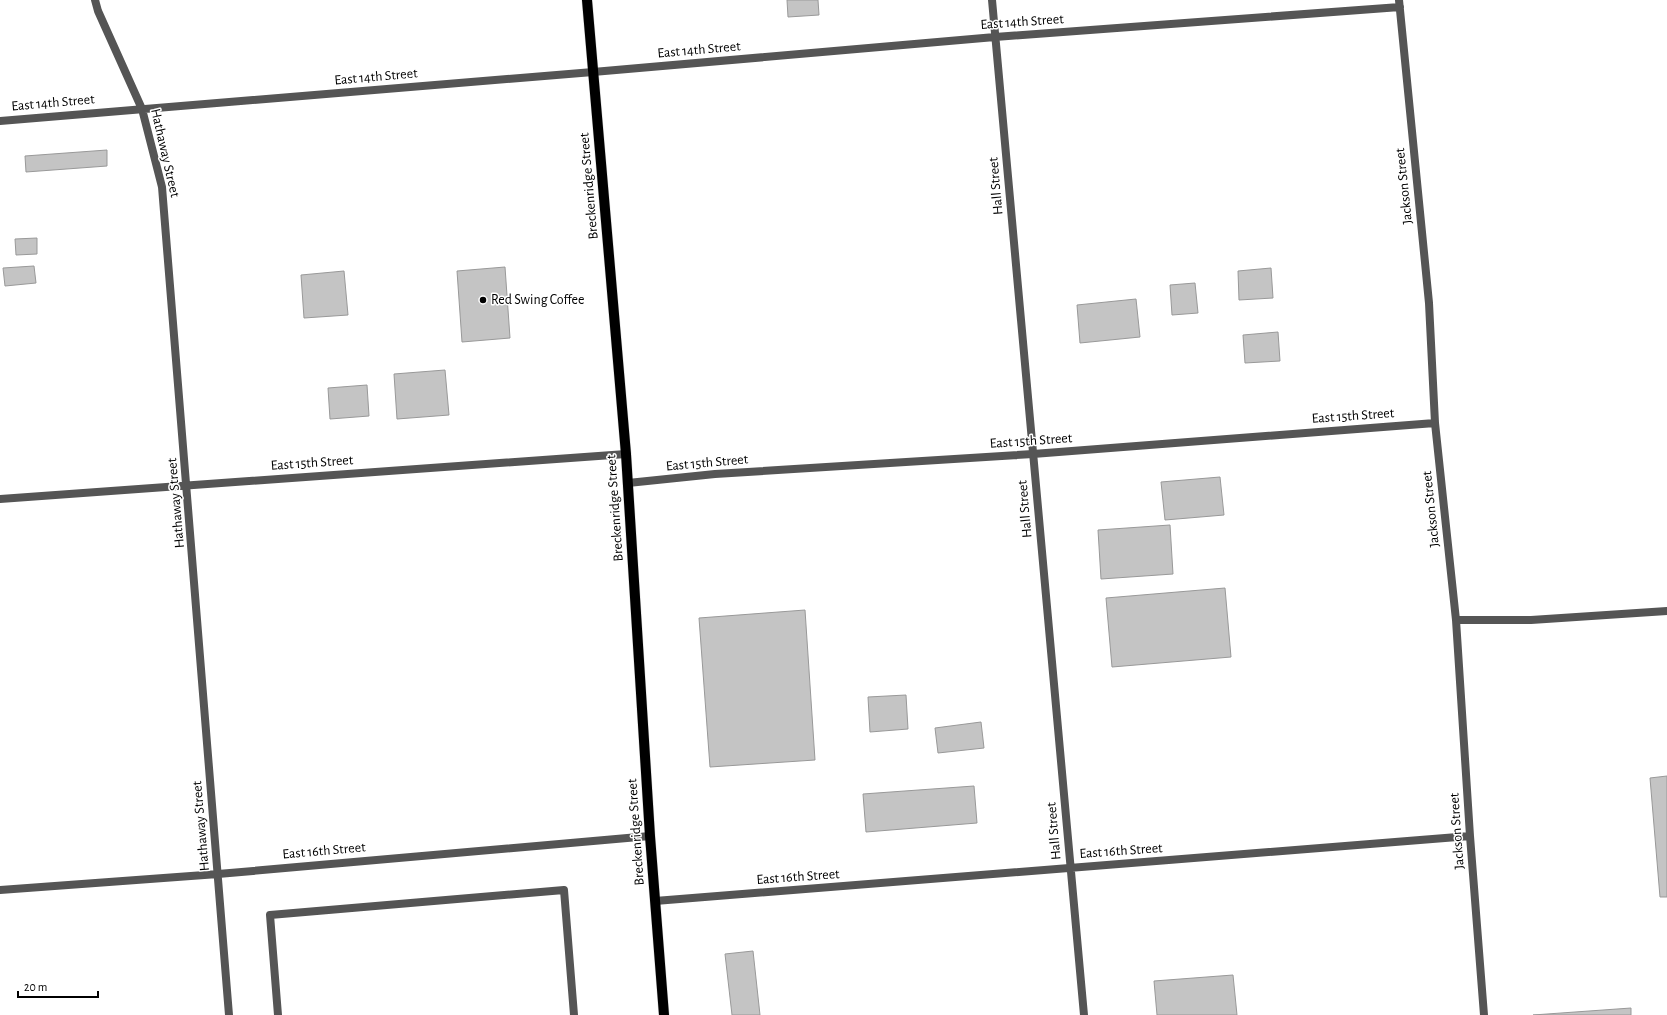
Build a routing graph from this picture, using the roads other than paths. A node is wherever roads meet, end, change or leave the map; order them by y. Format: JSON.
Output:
{"nodes":[{"id":1,"x":95,"y":0,"type":"edge"},
{"id":2,"x":587,"y":0,"type":"edge"},
{"id":3,"x":992,"y":0,"type":"edge"},
{"id":4,"x":1399,"y":4,"type":"edge"},
{"id":5,"x":995,"y":37,"type":"junction"},
{"id":6,"x":593,"y":72,"type":"junction"},
{"id":7,"x":142,"y":109,"type":"junction"},
{"id":8,"x":0,"y":121,"type":"edge"},
{"id":9,"x":1435,"y":423,"type":"junction"},
{"id":10,"x":626,"y":454,"type":"junction"},
{"id":11,"x":1033,"y":454,"type":"junction"},
{"id":12,"x":628,"y":483,"type":"junction"},
{"id":13,"x":187,"y":484,"type":"junction"},
{"id":14,"x":0,"y":499,"type":"edge"},
{"id":15,"x":1667,"y":612,"type":"edge"},
{"id":16,"x":1456,"y":620,"type":"junction"},
{"id":17,"x":650,"y":836,"type":"junction"},
{"id":18,"x":1470,"y":836,"type":"junction"},
{"id":19,"x":1070,"y":868,"type":"junction"},
{"id":20,"x":218,"y":874,"type":"junction"},
{"id":21,"x":0,"y":890,"type":"edge"},
{"id":22,"x":655,"y":901,"type":"junction"},
{"id":23,"x":229,"y":1015,"type":"edge"},
{"id":24,"x":278,"y":1015,"type":"edge"},
{"id":25,"x":574,"y":1015,"type":"edge"},
{"id":26,"x":664,"y":1015,"type":"edge"},
{"id":27,"x":1084,"y":1015,"type":"edge"},
{"id":28,"x":1484,"y":1015,"type":"edge"}],
"edges":[{"from":1,"to":7,"type":"street","name":"Hathaway Street"},
{"from":2,"to":6,"type":"main road","name":"Breckenridge Street"},
{"from":3,"to":5,"type":"street","name":"Hall Street"},
{"from":4,"to":5,"type":"street","name":"East 14th Street"},
{"from":4,"to":9,"type":"street","name":"Jackson Street"},
{"from":5,"to":6,"type":"street","name":"East 14th Street"},
{"from":5,"to":11,"type":"street","name":"Hall Street"},
{"from":6,"to":7,"type":"street","name":"East 14th Street"},
{"from":6,"to":10,"type":"main road","name":"Breckenridge Street"},
{"from":7,"to":8,"type":"street","name":"East 14th Street"},
{"from":7,"to":13,"type":"street","name":"Hathaway Street"},
{"from":9,"to":11,"type":"street","name":"East 15th Street"},
{"from":9,"to":16,"type":"street","name":"Jackson Street"},
{"from":10,"to":12,"type":"main road","name":"Breckenridge Street"},
{"from":10,"to":13,"type":"street","name":"East 15th Street"},
{"from":11,"to":12,"type":"street","name":"East 15th Street"},
{"from":11,"to":19,"type":"street","name":"Hall Street"},
{"from":12,"to":17,"type":"main road","name":"Breckenridge Street"},
{"from":13,"to":14,"type":"street","name":"East 15th Street"},
{"from":13,"to":20,"type":"street","name":"Hathaway Street"},
{"from":15,"to":16,"type":"street"},
{"from":16,"to":18,"type":"street","name":"Jackson Street"},
{"from":17,"to":20,"type":"street","name":"East 16th Street"},
{"from":17,"to":22,"type":"main road","name":"Breckenridge Street"},
{"from":18,"to":19,"type":"street","name":"East 16th Street"},
{"from":18,"to":28,"type":"street","name":"Jackson Street"},
{"from":19,"to":22,"type":"street","name":"East 16th Street"},
{"from":19,"to":27,"type":"street","name":"Hall Street"},
{"from":20,"to":21,"type":"street","name":"East 16th Street"},
{"from":20,"to":23,"type":"street","name":"Hathaway Street"},
{"from":22,"to":26,"type":"main road","name":"Breckenridge Street"},
{"from":24,"to":25,"type":"street"}]}
